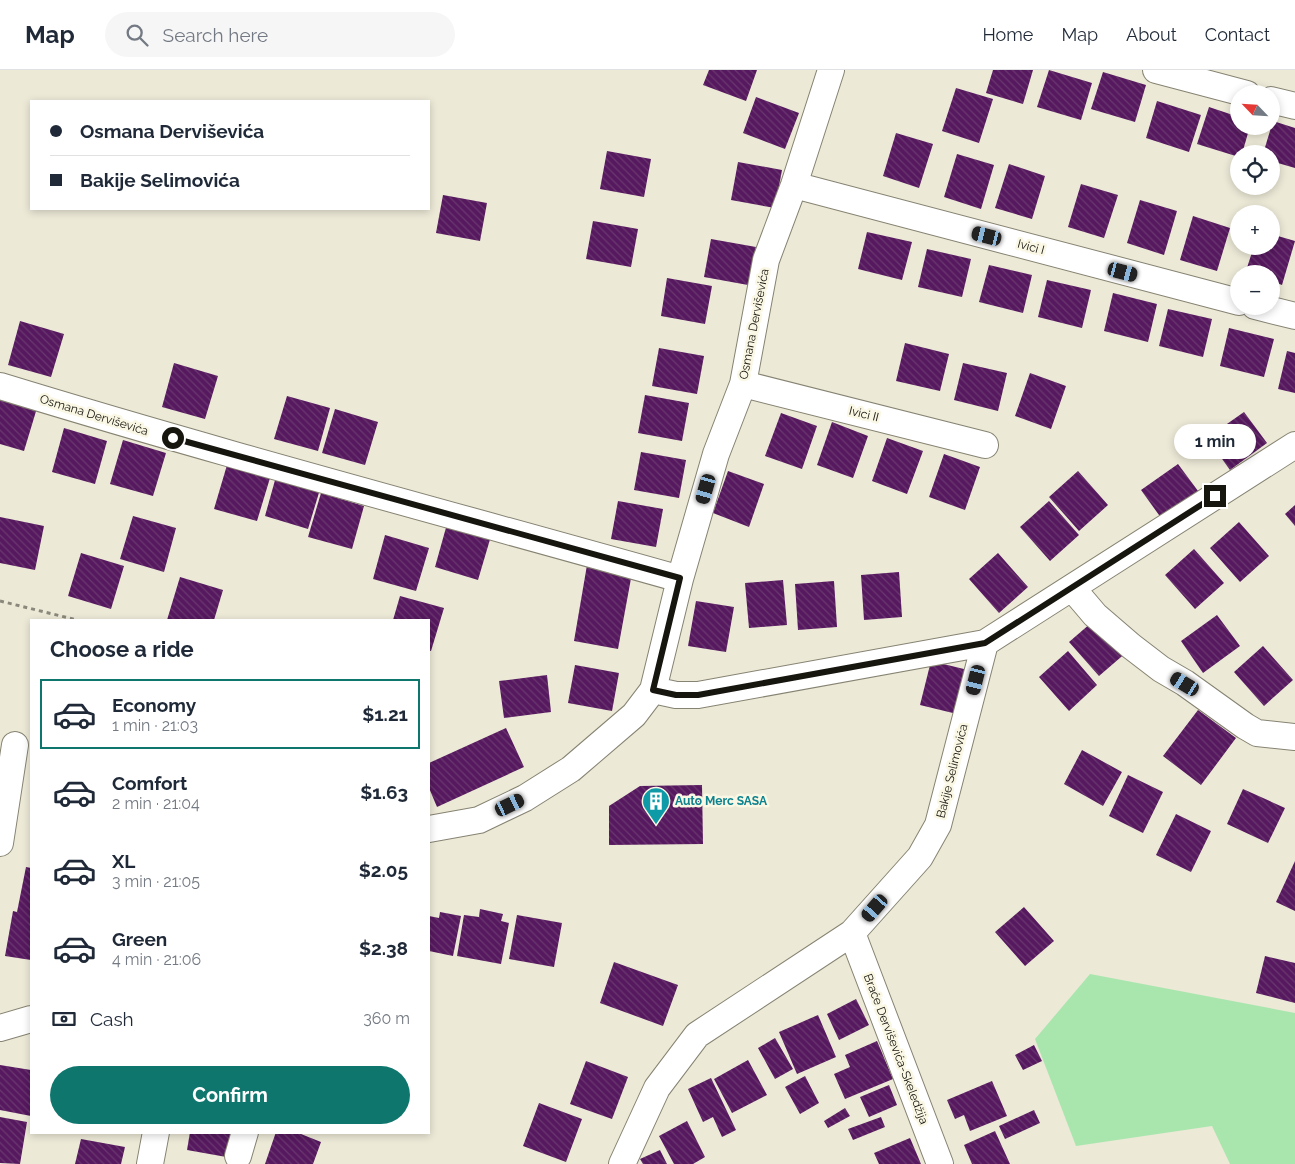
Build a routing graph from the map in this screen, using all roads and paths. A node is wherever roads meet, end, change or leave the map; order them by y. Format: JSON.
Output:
{"nodes":[{"id":1,"x":831,"y":70,"type":"edge"},
{"id":2,"x":1156,"y":70,"type":"edge"},
{"id":3,"x":1230,"y":89,"type":"edge"},
{"id":4,"x":1280,"y":102,"type":"edge"},
{"id":5,"x":1295,"y":106,"type":"edge"},
{"id":6,"x":794,"y":185,"type":"junction"},
{"id":7,"x":1230,"y":300,"type":"edge"},
{"id":8,"x":1280,"y":312,"type":"edge"},
{"id":9,"x":1295,"y":316,"type":"edge"},
{"id":10,"x":743,"y":384,"type":"junction"},
{"id":11,"x":0,"y":386,"type":"edge"},
{"id":12,"x":1295,"y":444,"type":"edge"},
{"id":13,"x":985,"y":445,"type":"dead end"},
{"id":14,"x":680,"y":578,"type":"junction"},
{"id":15,"x":1072,"y":588,"type":"junction"},
{"id":16,"x":0,"y":601,"type":"edge"},
{"id":17,"x":73,"y":619,"type":"edge"},
{"id":18,"x":985,"y":643,"type":"junction"},
{"id":19,"x":653,"y":690,"type":"junction"},
{"id":20,"x":1295,"y":737,"type":"edge"},
{"id":21,"x":15,"y":744,"type":"edge"},
{"id":22,"x":430,"y":829,"type":"edge"},
{"id":23,"x":0,"y":843,"type":"edge"},
{"id":24,"x":852,"y":933,"type":"junction"},
{"id":25,"x":30,"y":1019,"type":"edge"},
{"id":26,"x":0,"y":1028,"type":"edge"},
{"id":27,"x":156,"y":1134,"type":"edge"},
{"id":28,"x":150,"y":1164,"type":"edge"},
{"id":29,"x":622,"y":1164,"type":"edge"},
{"id":30,"x":940,"y":1164,"type":"edge"}],
"edges":[{"from":1,"to":6,"type":"street","name":"Osmana Derviševića"},
{"from":2,"to":3,"type":"street"},
{"from":4,"to":5,"type":"street"},
{"from":6,"to":7,"type":"street","name":"Ivici I"},
{"from":6,"to":10,"type":"street","name":"Osmana Derviševića"},
{"from":8,"to":9,"type":"street"},
{"from":10,"to":13,"type":"street","name":"Ivici II"},
{"from":10,"to":14,"type":"street","name":"Osmana Derviševića"},
{"from":11,"to":14,"type":"street","name":"Osmana Derviševića"},
{"from":12,"to":15,"type":"street"},
{"from":14,"to":19,"type":"street","name":"Osmana Derviševića"},
{"from":15,"to":18,"type":"street"},
{"from":15,"to":20,"type":"street"},
{"from":16,"to":17,"type":"path"},
{"from":18,"to":19,"type":"street"},
{"from":18,"to":24,"type":"street","name":"Bakije Selimovića"},
{"from":19,"to":22,"type":"street"},
{"from":21,"to":23,"type":"street"},
{"from":24,"to":29,"type":"street","name":"Bakije Selimovića"},
{"from":24,"to":30,"type":"street","name":"Braće Derviševića-Skeledžija"},
{"from":25,"to":26,"type":"street"},
{"from":27,"to":28,"type":"street"}]}
